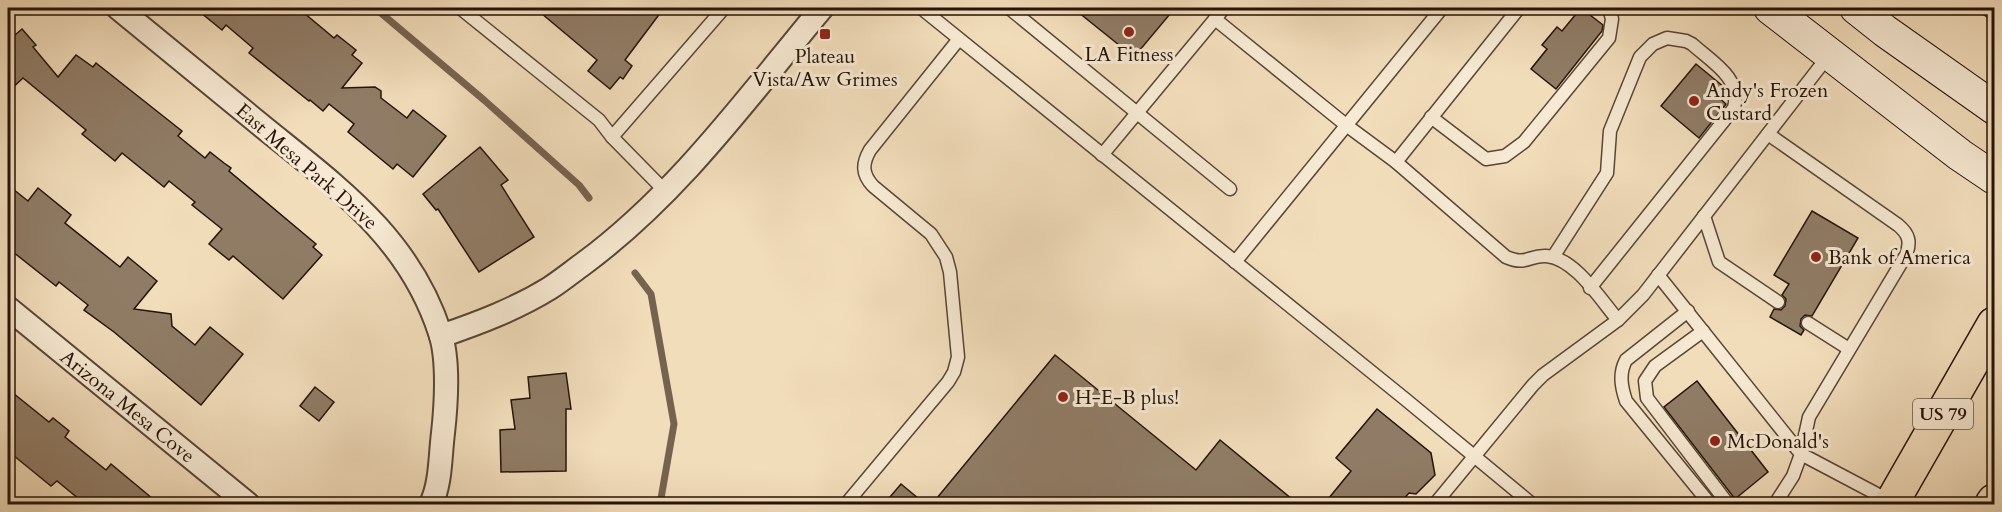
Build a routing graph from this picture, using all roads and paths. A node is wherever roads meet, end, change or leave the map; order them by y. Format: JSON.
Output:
{"nodes":[{"id":1,"x":118,"y":8,"type":"edge"},
{"id":2,"x":460,"y":8,"type":"edge"},
{"id":3,"x":724,"y":8,"type":"edge"},
{"id":4,"x":822,"y":8,"type":"edge"},
{"id":5,"x":921,"y":8,"type":"edge"},
{"id":6,"x":1009,"y":8,"type":"edge"},
{"id":7,"x":1224,"y":8,"type":"edge"},
{"id":8,"x":1442,"y":8,"type":"edge"},
{"id":9,"x":1519,"y":8,"type":"edge"},
{"id":10,"x":1609,"y":8,"type":"edge"},
{"id":11,"x":1770,"y":8,"type":"edge"},
{"id":12,"x":1856,"y":8,"type":"edge"},
{"id":13,"x":1986,"y":8,"type":"edge"},
{"id":14,"x":1995,"y":14,"type":"edge"},
{"id":15,"x":1215,"y":19,"type":"junction"},
{"id":16,"x":959,"y":39,"type":"junction"},
{"id":17,"x":1829,"y":55,"type":"junction"},
{"id":18,"x":1995,"y":108,"type":"edge"},
{"id":19,"x":1138,"y":113,"type":"junction"},
{"id":20,"x":1431,"y":117,"type":"junction"},
{"id":21,"x":1346,"y":126,"type":"junction"},
{"id":22,"x":1768,"y":134,"type":"junction"},
{"id":23,"x":612,"y":137,"type":"junction"},
{"id":24,"x":1102,"y":155,"type":"junction"},
{"id":25,"x":1396,"y":162,"type":"junction"},
{"id":26,"x":1995,"y":178,"type":"edge"},
{"id":27,"x":1230,"y":189,"type":"dead end"},
{"id":28,"x":666,"y":192,"type":"junction"},
{"id":29,"x":1704,"y":216,"type":"junction"},
{"id":30,"x":1553,"y":257,"type":"junction"},
{"id":31,"x":1235,"y":262,"type":"junction"},
{"id":32,"x":1658,"y":275,"type":"junction"},
{"id":33,"x":1590,"y":288,"type":"junction"},
{"id":34,"x":1778,"y":302,"type":"dead end"},
{"id":35,"x":8,"y":308,"type":"edge"},
{"id":36,"x":1688,"y":311,"type":"junction"},
{"id":37,"x":1618,"y":320,"type":"junction"},
{"id":38,"x":1808,"y":323,"type":"dead end"},
{"id":39,"x":1995,"y":324,"type":"edge"},
{"id":40,"x":1703,"y":331,"type":"junction"},
{"id":41,"x":441,"y":336,"type":"junction"},
{"id":42,"x":1849,"y":349,"type":"junction"},
{"id":43,"x":1801,"y":454,"type":"junction"},
{"id":44,"x":1474,"y":456,"type":"junction"},
{"id":45,"x":1995,"y":501,"type":"edge"},
{"id":46,"x":1892,"y":503,"type":"edge"},
{"id":47,"x":248,"y":504,"type":"edge"},
{"id":48,"x":431,"y":504,"type":"edge"},
{"id":49,"x":846,"y":504,"type":"edge"},
{"id":50,"x":1435,"y":504,"type":"edge"},
{"id":51,"x":1532,"y":504,"type":"edge"},
{"id":52,"x":1710,"y":504,"type":"edge"},
{"id":53,"x":1728,"y":504,"type":"edge"},
{"id":54,"x":1775,"y":504,"type":"edge"},
{"id":55,"x":1992,"y":504,"type":"edge"}],
"edges":[{"from":1,"to":41,"type":"street","name":"East Mesa Park Drive"},
{"from":2,"to":23,"type":"lane"},
{"from":3,"to":23,"type":"lane"},
{"from":4,"to":28,"type":"street"},
{"from":5,"to":16,"type":"lane"},
{"from":6,"to":19,"type":"lane"},
{"from":7,"to":15,"type":"lane"},
{"from":8,"to":21,"type":"lane"},
{"from":9,"to":20,"type":"lane"},
{"from":10,"to":20,"type":"lane"},
{"from":11,"to":17,"type":"main road"},
{"from":12,"to":18,"type":"main road"},
{"from":13,"to":14,"type":"lane"},
{"from":15,"to":19,"type":"lane"},
{"from":15,"to":21,"type":"lane"},
{"from":16,"to":24,"type":"lane"},
{"from":16,"to":49,"type":"lane"},
{"from":17,"to":22,"type":"lane"},
{"from":17,"to":26,"type":"main road"},
{"from":19,"to":24,"type":"lane"},
{"from":19,"to":27,"type":"lane"},
{"from":20,"to":25,"type":"lane"},
{"from":21,"to":25,"type":"lane"},
{"from":21,"to":31,"type":"lane"},
{"from":22,"to":29,"type":"lane"},
{"from":22,"to":42,"type":"lane"},
{"from":23,"to":28,"type":"lane"},
{"from":24,"to":31,"type":"lane"},
{"from":25,"to":30,"type":"lane"},
{"from":28,"to":41,"type":"street"},
{"from":29,"to":32,"type":"lane"},
{"from":29,"to":34,"type":"lane"},
{"from":30,"to":33,"type":"lane"},
{"from":30,"to":33,"type":"lane"},
{"from":31,"to":44,"type":"lane"},
{"from":32,"to":36,"type":"lane"},
{"from":32,"to":37,"type":"lane"},
{"from":33,"to":37,"type":"lane"},
{"from":35,"to":47,"type":"street","name":"Arizona Mesa Cove"},
{"from":36,"to":40,"type":"lane"},
{"from":36,"to":52,"type":"lane"},
{"from":37,"to":44,"type":"lane"},
{"from":38,"to":42,"type":"lane"},
{"from":39,"to":46,"type":"highway","number":"US 79"},
{"from":40,"to":43,"type":"lane"},
{"from":40,"to":53,"type":"lane"},
{"from":41,"to":48,"type":"street","name":"East Mesa Park Drive"},
{"from":42,"to":43,"type":"lane"},
{"from":43,"to":46,"type":"lane"},
{"from":43,"to":54,"type":"lane"},
{"from":44,"to":50,"type":"lane"},
{"from":44,"to":51,"type":"lane"},
{"from":45,"to":55,"type":"highway"}]}
